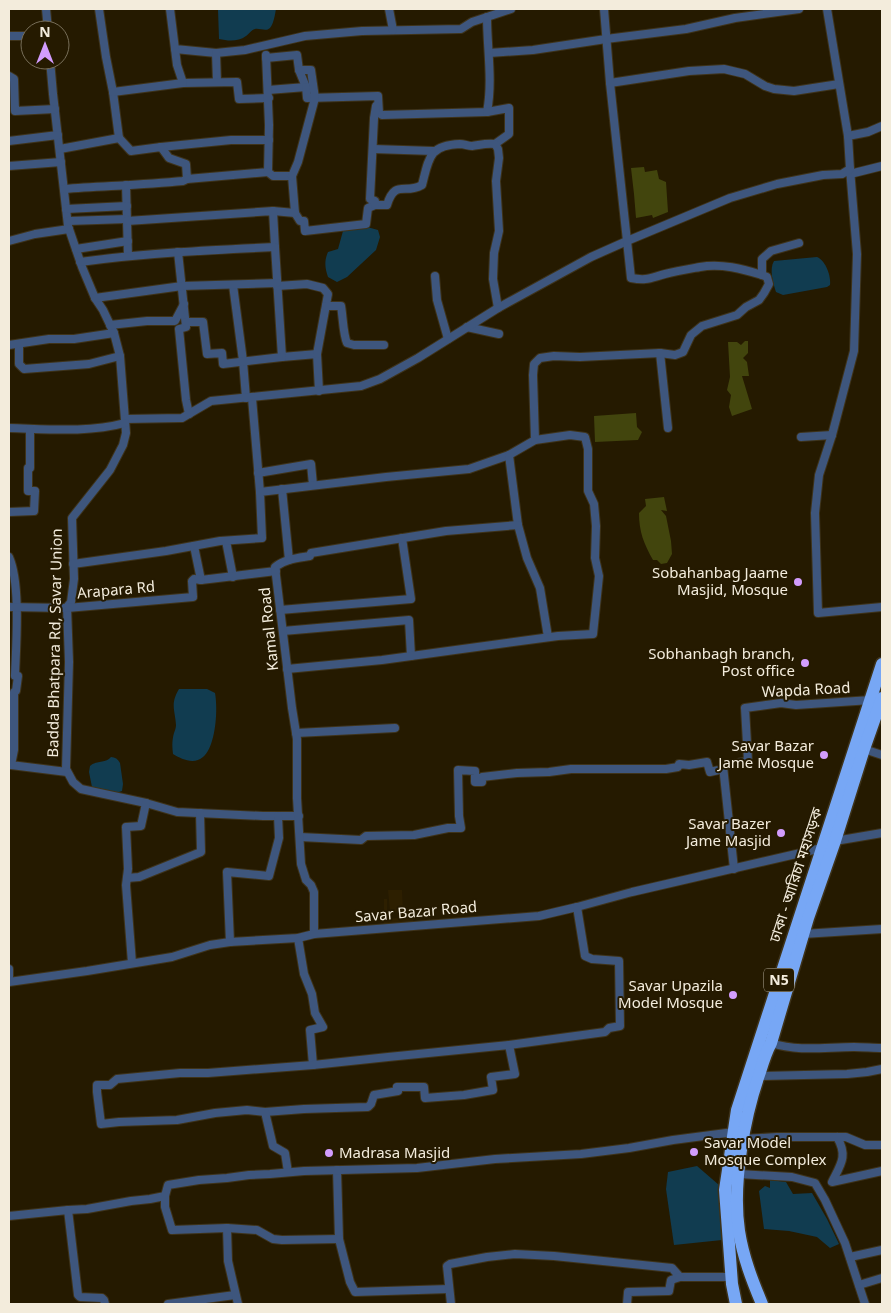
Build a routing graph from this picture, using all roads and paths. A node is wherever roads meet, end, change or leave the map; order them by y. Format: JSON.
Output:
{"nodes":[{"id":1,"x":98,"y":9,"type":"edge"},
{"id":2,"x":170,"y":9,"type":"edge"},
{"id":3,"x":389,"y":9,"type":"edge"},
{"id":4,"x":511,"y":9,"type":"edge"},
{"id":5,"x":604,"y":9,"type":"edge"},
{"id":6,"x":799,"y":9,"type":"edge"},
{"id":7,"x":827,"y":9,"type":"edge"},
{"id":8,"x":487,"y":17,"type":"junction"},
{"id":9,"x":393,"y":30,"type":"junction"},
{"id":10,"x":606,"y":38,"type":"junction"},
{"id":11,"x":175,"y":49,"type":"junction"},
{"id":12,"x":216,"y":53,"type":"junction"},
{"id":13,"x":489,"y":53,"type":"junction"},
{"id":14,"x":51,"y":70,"type":"edge"},
{"id":15,"x":299,"y":70,"type":"junction"},
{"id":16,"x":9,"y":76,"type":"edge"},
{"id":17,"x":218,"y":82,"type":"junction"},
{"id":18,"x":182,"y":83,"type":"junction"},
{"id":19,"x":610,"y":83,"type":"junction"},
{"id":20,"x":839,"y":84,"type":"junction"},
{"id":21,"x":306,"y":87,"type":"junction"},
{"id":22,"x":113,"y":92,"type":"junction"},
{"id":23,"x":268,"y":94,"type":"junction"},
{"id":24,"x":378,"y":96,"type":"junction"},
{"id":25,"x":315,"y":98,"type":"junction"},
{"id":26,"x":54,"y":110,"type":"junction"},
{"id":27,"x":487,"y":112,"type":"junction"},
{"id":28,"x":12,"y":113,"type":"edge"},
{"id":29,"x":882,"y":126,"type":"edge"},
{"id":30,"x":58,"y":136,"type":"junction"},
{"id":31,"x":848,"y":136,"type":"junction"},
{"id":32,"x":118,"y":138,"type":"junction"},
{"id":33,"x":269,"y":140,"type":"junction"},
{"id":34,"x":9,"y":141,"type":"edge"},
{"id":35,"x":495,"y":144,"type":"junction"},
{"id":36,"x":161,"y":147,"type":"junction"},
{"id":37,"x":60,"y":149,"type":"junction"},
{"id":38,"x":373,"y":149,"type":"junction"},
{"id":39,"x":434,"y":151,"type":"junction"},
{"id":40,"x":62,"y":162,"type":"junction"},
{"id":41,"x":9,"y":166,"type":"edge"},
{"id":42,"x":882,"y":166,"type":"edge"},
{"id":43,"x":850,"y":171,"type":"junction"},
{"id":44,"x":268,"y":172,"type":"junction"},
{"id":45,"x":292,"y":176,"type":"junction"},
{"id":46,"x":187,"y":179,"type":"junction"},
{"id":47,"x":126,"y":185,"type":"junction"},
{"id":48,"x":64,"y":190,"type":"junction"},
{"id":49,"x":375,"y":205,"type":"junction"},
{"id":50,"x":127,"y":206,"type":"junction"},
{"id":51,"x":66,"y":209,"type":"junction"},
{"id":52,"x":273,"y":211,"type":"junction"},
{"id":53,"x":295,"y":212,"type":"junction"},
{"id":54,"x":127,"y":220,"type":"junction"},
{"id":55,"x":68,"y":225,"type":"junction"},
{"id":56,"x":9,"y":241,"type":"edge"},
{"id":57,"x":128,"y":241,"type":"junction"},
{"id":58,"x":627,"y":241,"type":"junction"},
{"id":59,"x":799,"y":243,"type":"dead end"},
{"id":60,"x":275,"y":247,"type":"junction"},
{"id":61,"x":76,"y":248,"type":"junction"},
{"id":62,"x":178,"y":252,"type":"junction"},
{"id":63,"x":128,"y":256,"type":"junction"},
{"id":64,"x":80,"y":262,"type":"junction"},
{"id":65,"x":762,"y":275,"type":"junction"},
{"id":66,"x":435,"y":276,"type":"dead end"},
{"id":67,"x":233,"y":285,"type":"junction"},
{"id":68,"x":277,"y":285,"type":"junction"},
{"id":69,"x":182,"y":286,"type":"junction"},
{"id":70,"x":95,"y":298,"type":"junction"},
{"id":71,"x":184,"y":304,"type":"junction"},
{"id":72,"x":326,"y":306,"type":"junction"},
{"id":73,"x":498,"y":308,"type":"junction"},
{"id":74,"x":186,"y":322,"type":"junction"},
{"id":75,"x":110,"y":324,"type":"junction"},
{"id":76,"x":466,"y":327,"type":"junction"},
{"id":77,"x":114,"y":334,"type":"junction"},
{"id":78,"x":499,"y":334,"type":"dead end"},
{"id":79,"x":448,"y":339,"type":"junction"},
{"id":80,"x":18,"y":344,"type":"junction"},
{"id":81,"x":9,"y":345,"type":"edge"},
{"id":82,"x":384,"y":345,"type":"dead end"},
{"id":83,"x":660,"y":353,"type":"junction"},
{"id":84,"x":317,"y":354,"type":"junction"},
{"id":85,"x":120,"y":356,"type":"junction"},
{"id":86,"x":282,"y":356,"type":"junction"},
{"id":87,"x":243,"y":361,"type":"junction"},
{"id":88,"x":319,"y":391,"type":"junction"},
{"id":89,"x":248,"y":398,"type":"junction"},
{"id":90,"x":189,"y":414,"type":"junction"},
{"id":91,"x":125,"y":421,"type":"junction"},
{"id":92,"x":9,"y":428,"type":"edge"},
{"id":93,"x":668,"y":428,"type":"dead end"},
{"id":94,"x":30,"y":429,"type":"junction"},
{"id":95,"x":832,"y":435,"type":"junction"},
{"id":96,"x":801,"y":437,"type":"dead end"},
{"id":97,"x":535,"y":440,"type":"junction"},
{"id":98,"x":509,"y":455,"type":"junction"},
{"id":99,"x":258,"y":473,"type":"junction"},
{"id":100,"x":313,"y":485,"type":"junction"},
{"id":101,"x":282,"y":489,"type":"junction"},
{"id":102,"x":260,"y":492,"type":"junction"},
{"id":103,"x":9,"y":512,"type":"edge"},
{"id":104,"x":518,"y":525,"type":"junction"},
{"id":105,"x":402,"y":538,"type":"junction"},
{"id":106,"x":226,"y":541,"type":"junction"},
{"id":107,"x":194,"y":546,"type":"junction"},
{"id":108,"x":9,"y":557,"type":"edge"},
{"id":109,"x":289,"y":560,"type":"junction"},
{"id":110,"x":73,"y":564,"type":"junction"},
{"id":111,"x":276,"y":571,"type":"junction"},
{"id":112,"x":233,"y":576,"type":"junction"},
{"id":113,"x":201,"y":580,"type":"junction"},
{"id":114,"x":12,"y":607,"type":"edge"},
{"id":115,"x":882,"y":607,"type":"edge"},
{"id":116,"x":67,"y":608,"type":"junction"},
{"id":117,"x":280,"y":610,"type":"junction"},
{"id":118,"x":283,"y":632,"type":"junction"},
{"id":119,"x":548,"y":637,"type":"junction"},
{"id":120,"x":412,"y":656,"type":"junction"},
{"id":121,"x":882,"y":664,"type":"edge"},
{"id":122,"x":287,"y":669,"type":"junction"},
{"id":123,"x":877,"y":699,"type":"edge"},
{"id":124,"x":395,"y":728,"type":"dead end"},
{"id":125,"x":296,"y":733,"type":"junction"},
{"id":126,"x":864,"y":749,"type":"junction"},
{"id":127,"x":11,"y":750,"type":"edge"},
{"id":128,"x":882,"y":755,"type":"edge"},
{"id":129,"x":10,"y":761,"type":"edge"},
{"id":130,"x":723,"y":769,"type":"junction"},
{"id":131,"x":67,"y":772,"type":"junction"},
{"id":132,"x":146,"y":803,"type":"junction"},
{"id":133,"x":200,"y":813,"type":"junction"},
{"id":134,"x":278,"y":816,"type":"junction"},
{"id":135,"x":299,"y":816,"type":"junction"},
{"id":136,"x":882,"y":833,"type":"edge"},
{"id":137,"x":300,"y":837,"type":"junction"},
{"id":138,"x":835,"y":840,"type":"junction"},
{"id":139,"x":822,"y":848,"type":"junction"},
{"id":140,"x":734,"y":869,"type":"junction"},
{"id":141,"x":127,"y":878,"type":"junction"},
{"id":142,"x":577,"y":907,"type":"junction"},
{"id":143,"x":882,"y":929,"type":"edge"},
{"id":144,"x":314,"y":934,"type":"junction"},
{"id":145,"x":804,"y":934,"type":"junction"},
{"id":146,"x":298,"y":938,"type":"junction"},
{"id":147,"x":230,"y":942,"type":"junction"},
{"id":148,"x":132,"y":962,"type":"junction"},
{"id":149,"x":9,"y":969,"type":"edge"},
{"id":150,"x":9,"y":981,"type":"edge"},
{"id":151,"x":771,"y":1043,"type":"junction"},
{"id":152,"x":508,"y":1046,"type":"junction"},
{"id":153,"x":882,"y":1048,"type":"edge"},
{"id":154,"x":313,"y":1065,"type":"junction"},
{"id":155,"x":882,"y":1069,"type":"edge"},
{"id":156,"x":758,"y":1076,"type":"junction"},
{"id":157,"x":265,"y":1112,"type":"junction"},
{"id":158,"x":738,"y":1135,"type":"junction"},
{"id":159,"x":837,"y":1137,"type":"junction"},
{"id":160,"x":882,"y":1145,"type":"edge"},
{"id":161,"x":337,"y":1170,"type":"junction"},
{"id":162,"x":288,"y":1172,"type":"junction"},
{"id":163,"x":882,"y":1172,"type":"edge"},
{"id":164,"x":739,"y":1174,"type":"junction"},
{"id":165,"x":165,"y":1196,"type":"junction"},
{"id":166,"x":68,"y":1210,"type":"junction"},
{"id":167,"x":9,"y":1216,"type":"edge"},
{"id":168,"x":227,"y":1228,"type":"junction"},
{"id":169,"x":339,"y":1239,"type":"junction"},
{"id":170,"x":882,"y":1250,"type":"edge"},
{"id":171,"x":850,"y":1257,"type":"junction"},
{"id":172,"x":680,"y":1277,"type":"junction"},
{"id":173,"x":732,"y":1277,"type":"junction"},
{"id":174,"x":882,"y":1278,"type":"edge"},
{"id":175,"x":859,"y":1285,"type":"junction"},
{"id":176,"x":449,"y":1289,"type":"junction"},
{"id":177,"x":235,"y":1295,"type":"junction"},
{"id":178,"x":104,"y":1304,"type":"edge"},
{"id":179,"x":168,"y":1304,"type":"edge"},
{"id":180,"x":238,"y":1304,"type":"edge"},
{"id":181,"x":451,"y":1304,"type":"edge"},
{"id":182,"x":627,"y":1304,"type":"edge"},
{"id":183,"x":736,"y":1304,"type":"edge"},
{"id":184,"x":762,"y":1304,"type":"edge"},
{"id":185,"x":865,"y":1304,"type":"edge"}],
"edges":[{"from":1,"to":22,"type":"street"},
{"from":2,"to":11,"type":"street"},
{"from":3,"to":9,"type":"street"},
{"from":4,"to":8,"type":"street"},
{"from":5,"to":10,"type":"street"},
{"from":6,"to":10,"type":"street"},
{"from":7,"to":20,"type":"street"},
{"from":8,"to":9,"type":"street"},
{"from":8,"to":13,"type":"street"},
{"from":9,"to":12,"type":"street"},
{"from":10,"to":13,"type":"street"},
{"from":10,"to":19,"type":"street"},
{"from":11,"to":12,"type":"street"},
{"from":11,"to":18,"type":"street"},
{"from":12,"to":17,"type":"street"},
{"from":13,"to":27,"type":"street"},
{"from":14,"to":26,"type":"street","name":"Badda Bhatpara Rd, Savar Union"},
{"from":15,"to":21,"type":"street"},
{"from":15,"to":23,"type":"street"},
{"from":15,"to":25,"type":"street"},
{"from":16,"to":28,"type":"street"},
{"from":17,"to":18,"type":"street"},
{"from":17,"to":23,"type":"street"},
{"from":18,"to":22,"type":"street"},
{"from":19,"to":20,"type":"street"},
{"from":19,"to":58,"type":"street"},
{"from":20,"to":31,"type":"street"},
{"from":21,"to":23,"type":"street"},
{"from":21,"to":25,"type":"street"},
{"from":22,"to":32,"type":"street"},
{"from":23,"to":33,"type":"street"},
{"from":24,"to":25,"type":"street"},
{"from":24,"to":27,"type":"street"},
{"from":24,"to":38,"type":"street"},
{"from":25,"to":45,"type":"street"},
{"from":26,"to":28,"type":"street"},
{"from":26,"to":30,"type":"street","name":"Badda Bhatpara Rd, Savar Union"},
{"from":27,"to":35,"type":"street"},
{"from":29,"to":31,"type":"street"},
{"from":30,"to":34,"type":"street"},
{"from":30,"to":37,"type":"street","name":"Badda Bhatpara Rd, Savar Union"},
{"from":31,"to":43,"type":"street"},
{"from":32,"to":36,"type":"street"},
{"from":32,"to":37,"type":"street"},
{"from":33,"to":36,"type":"street"},
{"from":33,"to":44,"type":"street"},
{"from":35,"to":39,"type":"street"},
{"from":35,"to":73,"type":"street"},
{"from":36,"to":46,"type":"street"},
{"from":37,"to":40,"type":"street","name":"Badda Bhatpara Rd, Savar Union"},
{"from":38,"to":39,"type":"street"},
{"from":38,"to":49,"type":"street"},
{"from":39,"to":49,"type":"street"},
{"from":40,"to":41,"type":"street"},
{"from":40,"to":48,"type":"street","name":"Badda Bhatpara Rd, Savar Union"},
{"from":42,"to":43,"type":"street"},
{"from":43,"to":58,"type":"street"},
{"from":43,"to":95,"type":"street"},
{"from":44,"to":45,"type":"street"},
{"from":44,"to":46,"type":"street"},
{"from":45,"to":53,"type":"street"},
{"from":46,"to":47,"type":"street"},
{"from":47,"to":48,"type":"street"},
{"from":47,"to":50,"type":"street"},
{"from":48,"to":51,"type":"street","name":"Badda Bhatpara Rd, Savar Union"},
{"from":49,"to":53,"type":"street"},
{"from":50,"to":51,"type":"street"},
{"from":50,"to":54,"type":"street"},
{"from":51,"to":55,"type":"street","name":"Badda Bhatpara Rd, Savar Union"},
{"from":52,"to":53,"type":"street"},
{"from":52,"to":54,"type":"street"},
{"from":52,"to":60,"type":"street"},
{"from":54,"to":55,"type":"street"},
{"from":54,"to":57,"type":"street"},
{"from":55,"to":56,"type":"street"},
{"from":55,"to":61,"type":"street","name":"Badda Bhatpara Rd, Savar Union"},
{"from":57,"to":61,"type":"street"},
{"from":57,"to":63,"type":"street"},
{"from":58,"to":65,"type":"street"},
{"from":58,"to":73,"type":"street"},
{"from":59,"to":65,"type":"street"},
{"from":60,"to":62,"type":"street"},
{"from":60,"to":68,"type":"street"},
{"from":61,"to":64,"type":"street","name":"Badda Bhatpara Rd, Savar Union"},
{"from":62,"to":63,"type":"street"},
{"from":62,"to":69,"type":"street"},
{"from":63,"to":64,"type":"street"},
{"from":64,"to":70,"type":"street","name":"Badda Bhatpara Rd, Savar Union"},
{"from":65,"to":83,"type":"street"},
{"from":66,"to":79,"type":"street"},
{"from":67,"to":68,"type":"street"},
{"from":67,"to":69,"type":"street"},
{"from":67,"to":87,"type":"street"},
{"from":68,"to":72,"type":"street"},
{"from":68,"to":86,"type":"street"},
{"from":69,"to":70,"type":"street"},
{"from":69,"to":71,"type":"street"},
{"from":70,"to":75,"type":"street","name":"Badda Bhatpara Rd, Savar Union"},
{"from":71,"to":74,"type":"street"},
{"from":71,"to":75,"type":"street"},
{"from":72,"to":82,"type":"street"},
{"from":72,"to":84,"type":"street"},
{"from":73,"to":76,"type":"street"},
{"from":74,"to":87,"type":"street"},
{"from":74,"to":90,"type":"street"},
{"from":75,"to":77,"type":"street","name":"Badda Bhatpara Rd, Savar Union"},
{"from":76,"to":78,"type":"street"},
{"from":76,"to":79,"type":"street"},
{"from":77,"to":80,"type":"street"},
{"from":77,"to":85,"type":"street","name":"Badda Bhatpara Rd, Savar Union"},
{"from":79,"to":88,"type":"street"},
{"from":80,"to":81,"type":"street"},
{"from":80,"to":85,"type":"street"},
{"from":83,"to":93,"type":"street"},
{"from":83,"to":97,"type":"street"},
{"from":84,"to":86,"type":"street"},
{"from":84,"to":88,"type":"street"},
{"from":85,"to":91,"type":"street","name":"Badda Bhatpara Rd, Savar Union"},
{"from":86,"to":87,"type":"street"},
{"from":87,"to":89,"type":"street"},
{"from":88,"to":89,"type":"street"},
{"from":89,"to":90,"type":"street"},
{"from":89,"to":99,"type":"street"},
{"from":90,"to":91,"type":"street"},
{"from":91,"to":94,"type":"street"},
{"from":91,"to":110,"type":"street","name":"Badda Bhatpara Rd, Savar Union"},
{"from":92,"to":94,"type":"street"},
{"from":94,"to":103,"type":"street"},
{"from":95,"to":96,"type":"street"},
{"from":95,"to":115,"type":"street"},
{"from":97,"to":98,"type":"street"},
{"from":97,"to":119,"type":"street"},
{"from":98,"to":100,"type":"street"},
{"from":98,"to":104,"type":"street"},
{"from":99,"to":100,"type":"street"},
{"from":99,"to":102,"type":"street"},
{"from":100,"to":101,"type":"street"},
{"from":101,"to":102,"type":"street"},
{"from":101,"to":109,"type":"street"},
{"from":102,"to":106,"type":"street"},
{"from":104,"to":105,"type":"street","name":"Kamal Road"},
{"from":104,"to":119,"type":"street"},
{"from":105,"to":109,"type":"street","name":"Kamal Road"},
{"from":105,"to":117,"type":"street"},
{"from":106,"to":107,"type":"street"},
{"from":106,"to":112,"type":"street"},
{"from":107,"to":110,"type":"street"},
{"from":107,"to":113,"type":"street"},
{"from":108,"to":114,"type":"street"},
{"from":109,"to":111,"type":"street","name":"Kamal Road"},
{"from":110,"to":116,"type":"street","name":"Badda Bhatpara Rd, Savar Union"},
{"from":111,"to":112,"type":"street"},
{"from":111,"to":117,"type":"street","name":"Kamal Road"},
{"from":112,"to":113,"type":"street"},
{"from":113,"to":116,"type":"street","name":"Arapara Rd"},
{"from":114,"to":116,"type":"street","name":"Arapara Rd"},
{"from":114,"to":127,"type":"street"},
{"from":116,"to":131,"type":"street","name":"Badda Bhatpara Rd, Savar Union"},
{"from":117,"to":118,"type":"street","name":"Kamal Road"},
{"from":118,"to":120,"type":"street"},
{"from":118,"to":122,"type":"street","name":"Kamal Road"},
{"from":119,"to":120,"type":"street"},
{"from":120,"to":122,"type":"street"},
{"from":121,"to":123,"type":"highway","name":"ঢাকা - আরিচা মহাসড়ক","number":"N5"},
{"from":122,"to":125,"type":"street","name":"Kamal Road"},
{"from":123,"to":126,"type":"highway","name":"ঢাকা - আরিচা মহাসড়ক","number":"N5"},
{"from":123,"to":130,"type":"street","name":"Wapda Road"},
{"from":123,"to":139,"type":"highway","name":"ঢাকা - আরিচা মহাসড়ক","number":"N5"},
{"from":124,"to":125,"type":"street"},
{"from":125,"to":135,"type":"street","name":"Kamal Road"},
{"from":126,"to":128,"type":"street"},
{"from":126,"to":138,"type":"highway","name":"ঢাকা - আরিচা মহাসড়ক","number":"N5"},
{"from":127,"to":129,"type":"street"},
{"from":129,"to":131,"type":"street"},
{"from":130,"to":137,"type":"street"},
{"from":130,"to":140,"type":"street"},
{"from":131,"to":132,"type":"street","name":"Badda Bhatpara Rd, Savar Union"},
{"from":132,"to":133,"type":"street","name":"Badda Bhatpara Rd, Savar Union"},
{"from":132,"to":141,"type":"street"},
{"from":133,"to":134,"type":"street","name":"Badda Bhatpara Rd, Savar Union"},
{"from":133,"to":141,"type":"street"},
{"from":134,"to":135,"type":"street","name":"Badda Bhatpara Rd, Savar Union"},
{"from":134,"to":147,"type":"street"},
{"from":135,"to":137,"type":"street","name":"Kamal Road"},
{"from":136,"to":138,"type":"street"},
{"from":137,"to":144,"type":"street","name":"Kamal Road"},
{"from":138,"to":145,"type":"highway","name":"ঢাকা - আরিচা মহাসড়ক","number":"N5"},
{"from":139,"to":140,"type":"street","name":"Savar Bazar Road"},
{"from":139,"to":158,"type":"highway","name":"ঢাকা - আরিচা মহাসড়ক","number":"N5"},
{"from":140,"to":142,"type":"street","name":"Savar Bazar Road"},
{"from":141,"to":148,"type":"street"},
{"from":142,"to":144,"type":"street","name":"Savar Bazar Road"},
{"from":142,"to":152,"type":"street"},
{"from":143,"to":145,"type":"street"},
{"from":144,"to":146,"type":"street","name":"Savar Bazar Road"},
{"from":145,"to":151,"type":"highway","name":"ঢাকা - আরিচা মহাসড়ক","number":"N5"},
{"from":146,"to":147,"type":"street","name":"Savar Bazar Road"},
{"from":146,"to":154,"type":"street"},
{"from":147,"to":148,"type":"street","name":"Savar Bazar Road"},
{"from":148,"to":150,"type":"street","name":"Savar Bazar Road"},
{"from":149,"to":150,"type":"street"},
{"from":151,"to":153,"type":"street"},
{"from":151,"to":156,"type":"highway","name":"ঢাকা - আরিচা মহাসড়ক","number":"N5"},
{"from":152,"to":154,"type":"street"},
{"from":152,"to":157,"type":"street"},
{"from":154,"to":157,"type":"street"},
{"from":155,"to":156,"type":"street"},
{"from":156,"to":158,"type":"highway","name":"ঢাকা - আরিচা মহাসড়ক","number":"N5"},
{"from":157,"to":162,"type":"street"},
{"from":158,"to":159,"type":"street"},
{"from":158,"to":161,"type":"street"},
{"from":158,"to":164,"type":"highway","name":"ঢাকা - আরিচা মহাসড়ক","number":"N5"},
{"from":158,"to":173,"type":"highway","name":"ঢাকা - আরিচা মহাসড়ক","number":"N5"},
{"from":159,"to":160,"type":"street"},
{"from":159,"to":163,"type":"street"},
{"from":161,"to":162,"type":"street"},
{"from":161,"to":169,"type":"street"},
{"from":162,"to":165,"type":"street"},
{"from":164,"to":171,"type":"street"},
{"from":164,"to":184,"type":"highway","name":"ঢাকা - আরিচা মহাসড়ক","number":"N5"},
{"from":165,"to":166,"type":"street"},
{"from":165,"to":168,"type":"street"},
{"from":166,"to":167,"type":"street"},
{"from":166,"to":178,"type":"street"},
{"from":168,"to":169,"type":"street"},
{"from":168,"to":177,"type":"street"},
{"from":169,"to":176,"type":"street"},
{"from":170,"to":171,"type":"street"},
{"from":171,"to":175,"type":"street"},
{"from":172,"to":173,"type":"street"},
{"from":172,"to":176,"type":"street"},
{"from":172,"to":182,"type":"street"},
{"from":173,"to":183,"type":"highway","name":"ঢাকা - আরিচা মহাসড়ক","number":"N5"},
{"from":174,"to":175,"type":"street"},
{"from":175,"to":185,"type":"street"},
{"from":176,"to":181,"type":"street"},
{"from":177,"to":179,"type":"street"},
{"from":177,"to":180,"type":"street"}]}
